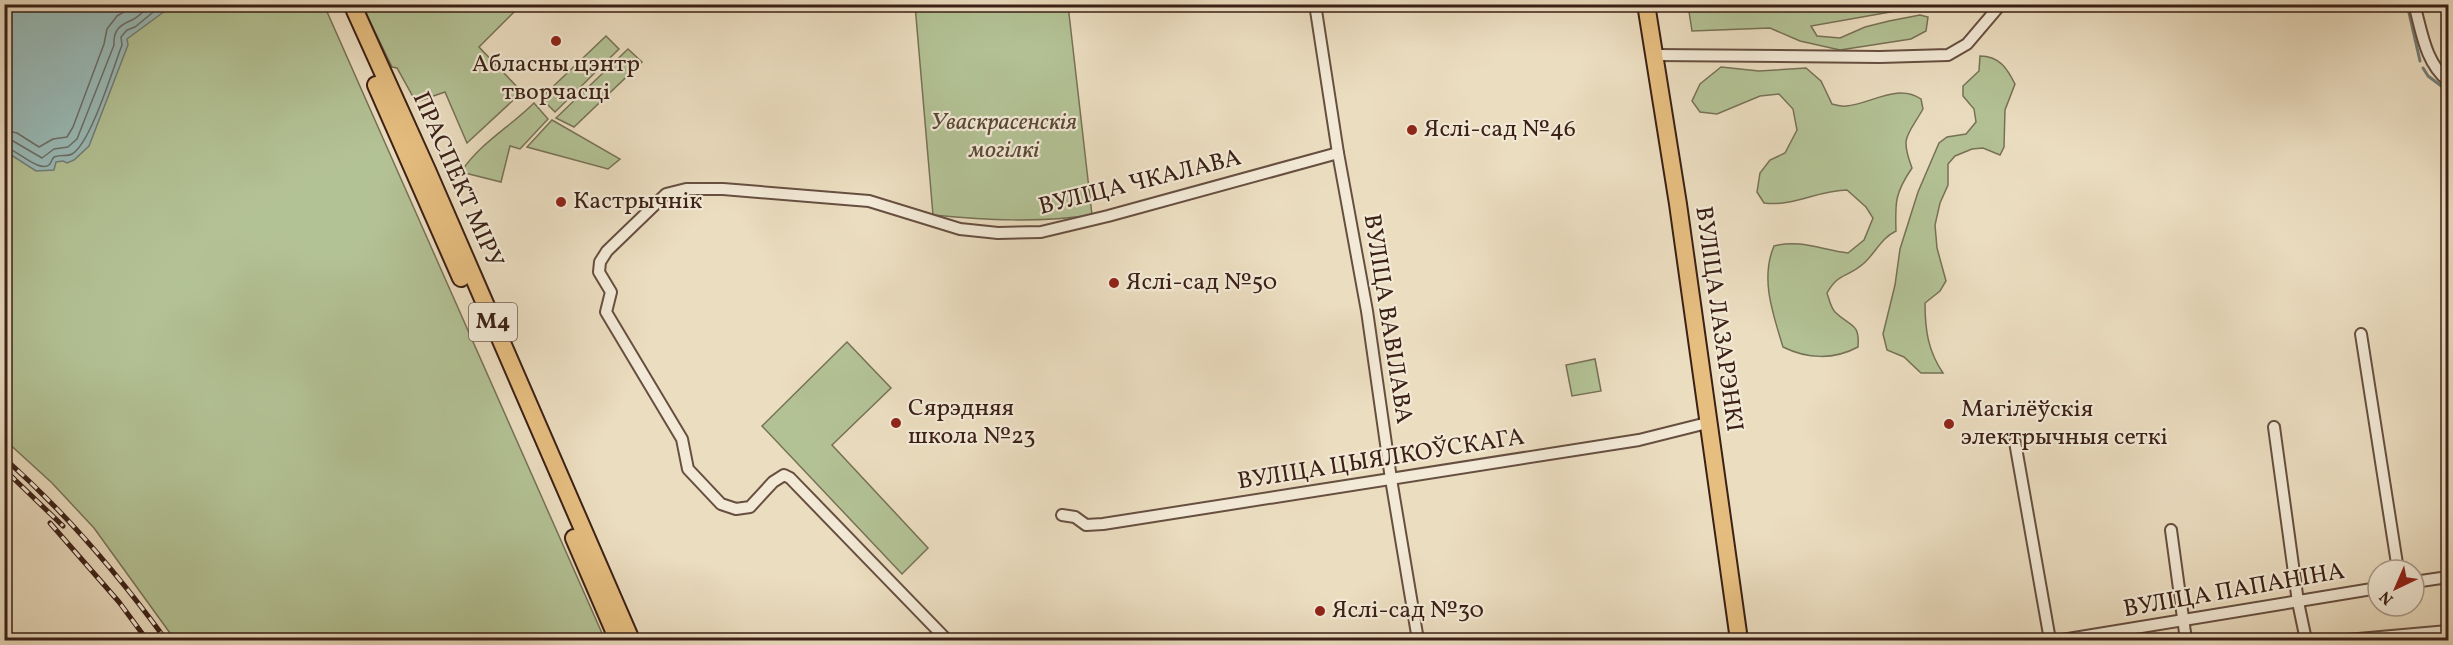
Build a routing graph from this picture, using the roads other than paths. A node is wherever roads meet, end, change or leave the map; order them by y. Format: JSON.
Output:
{"nodes":[{"id":1,"x":340,"y":4,"type":"edge"},
{"id":2,"x":352,"y":4,"type":"edge"},
{"id":3,"x":1315,"y":4,"type":"edge"},
{"id":4,"x":1646,"y":4,"type":"edge"},
{"id":5,"x":2001,"y":4,"type":"edge"},
{"id":6,"x":2414,"y":4,"type":"edge"},
{"id":7,"x":1655,"y":55,"type":"junction"},
{"id":8,"x":2448,"y":81,"type":"edge"},
{"id":9,"x":1338,"y":153,"type":"junction"},
{"id":10,"x":2361,"y":334,"type":"dead end"},
{"id":11,"x":1707,"y":423,"type":"junction"},
{"id":12,"x":2274,"y":427,"type":"dead end"},
{"id":13,"x":2015,"y":442,"type":"dead end"},
{"id":14,"x":1391,"y":478,"type":"junction"},
{"id":15,"x":1062,"y":515,"type":"dead end"},
{"id":16,"x":2171,"y":530,"type":"dead end"},
{"id":17,"x":2396,"y":558,"type":"edge"},
{"id":18,"x":2448,"y":577,"type":"edge"},
{"id":19,"x":2426,"y":580,"type":"edge"},
{"id":20,"x":2366,"y":590,"type":"edge"},
{"id":21,"x":2298,"y":603,"type":"junction"},
{"id":22,"x":2183,"y":622,"type":"junction"},
{"id":23,"x":2448,"y":631,"type":"edge"},
{"id":24,"x":2408,"y":638,"type":"edge"},
{"id":25,"x":618,"y":640,"type":"edge"},
{"id":26,"x":631,"y":640,"type":"edge"},
{"id":27,"x":947,"y":640,"type":"edge"},
{"id":28,"x":1418,"y":640,"type":"edge"},
{"id":29,"x":1739,"y":640,"type":"edge"},
{"id":30,"x":2050,"y":640,"type":"edge"},
{"id":31,"x":2062,"y":640,"type":"edge"},
{"id":32,"x":2186,"y":640,"type":"edge"},
{"id":33,"x":2306,"y":640,"type":"edge"},
{"id":34,"x":2347,"y":640,"type":"edge"}],
"edges":[{"from":1,"to":25,"type":"main road","name":"ПРАСПЕКТ МІРУ","number":"М4"},
{"from":2,"to":26,"type":"main road","name":"ПРАСПЕКТ МІРУ","number":"М4"},
{"from":3,"to":9,"type":"street","name":"ВУЛІЦА ВАВІЛАВА"},
{"from":4,"to":7,"type":"main road","name":"ВУЛІЦА ЛАЗАРЭНКІ"},
{"from":5,"to":7,"type":"street"},
{"from":6,"to":8,"type":"street"},
{"from":7,"to":11,"type":"main road","name":"ВУЛІЦА ЛАЗАРЭНКІ"},
{"from":9,"to":14,"type":"street","name":"ВУЛІЦА ВАВІЛАВА"},
{"from":9,"to":27,"type":"street","name":"ВУЛІЦА ЧКАЛАВА"},
{"from":10,"to":17,"type":"street"},
{"from":11,"to":14,"type":"street","name":"ВУЛІЦА ЦЫЯЛКОЎСКАГА"},
{"from":11,"to":29,"type":"main road","name":"ВУЛІЦА ЛАЗАРЭНКІ"},
{"from":12,"to":21,"type":"street"},
{"from":13,"to":30,"type":"street"},
{"from":14,"to":15,"type":"street","name":"ВУЛІЦА ЦЫЯЛКОЎСКАГА"},
{"from":14,"to":28,"type":"street","name":"ВУЛІЦА ВАВІЛАВА"},
{"from":16,"to":22,"type":"street"},
{"from":18,"to":19,"type":"street"},
{"from":20,"to":21,"type":"street","name":"ВУЛІЦА ПАПАНІНА"},
{"from":21,"to":22,"type":"street","name":"ВУЛІЦА ПАПАНІНА"},
{"from":21,"to":33,"type":"street"},
{"from":22,"to":31,"type":"street","name":"ВУЛІЦА ПАПАНІНА"},
{"from":22,"to":32,"type":"street"},
{"from":23,"to":24,"type":"street"},
{"from":24,"to":34,"type":"street"}]}
